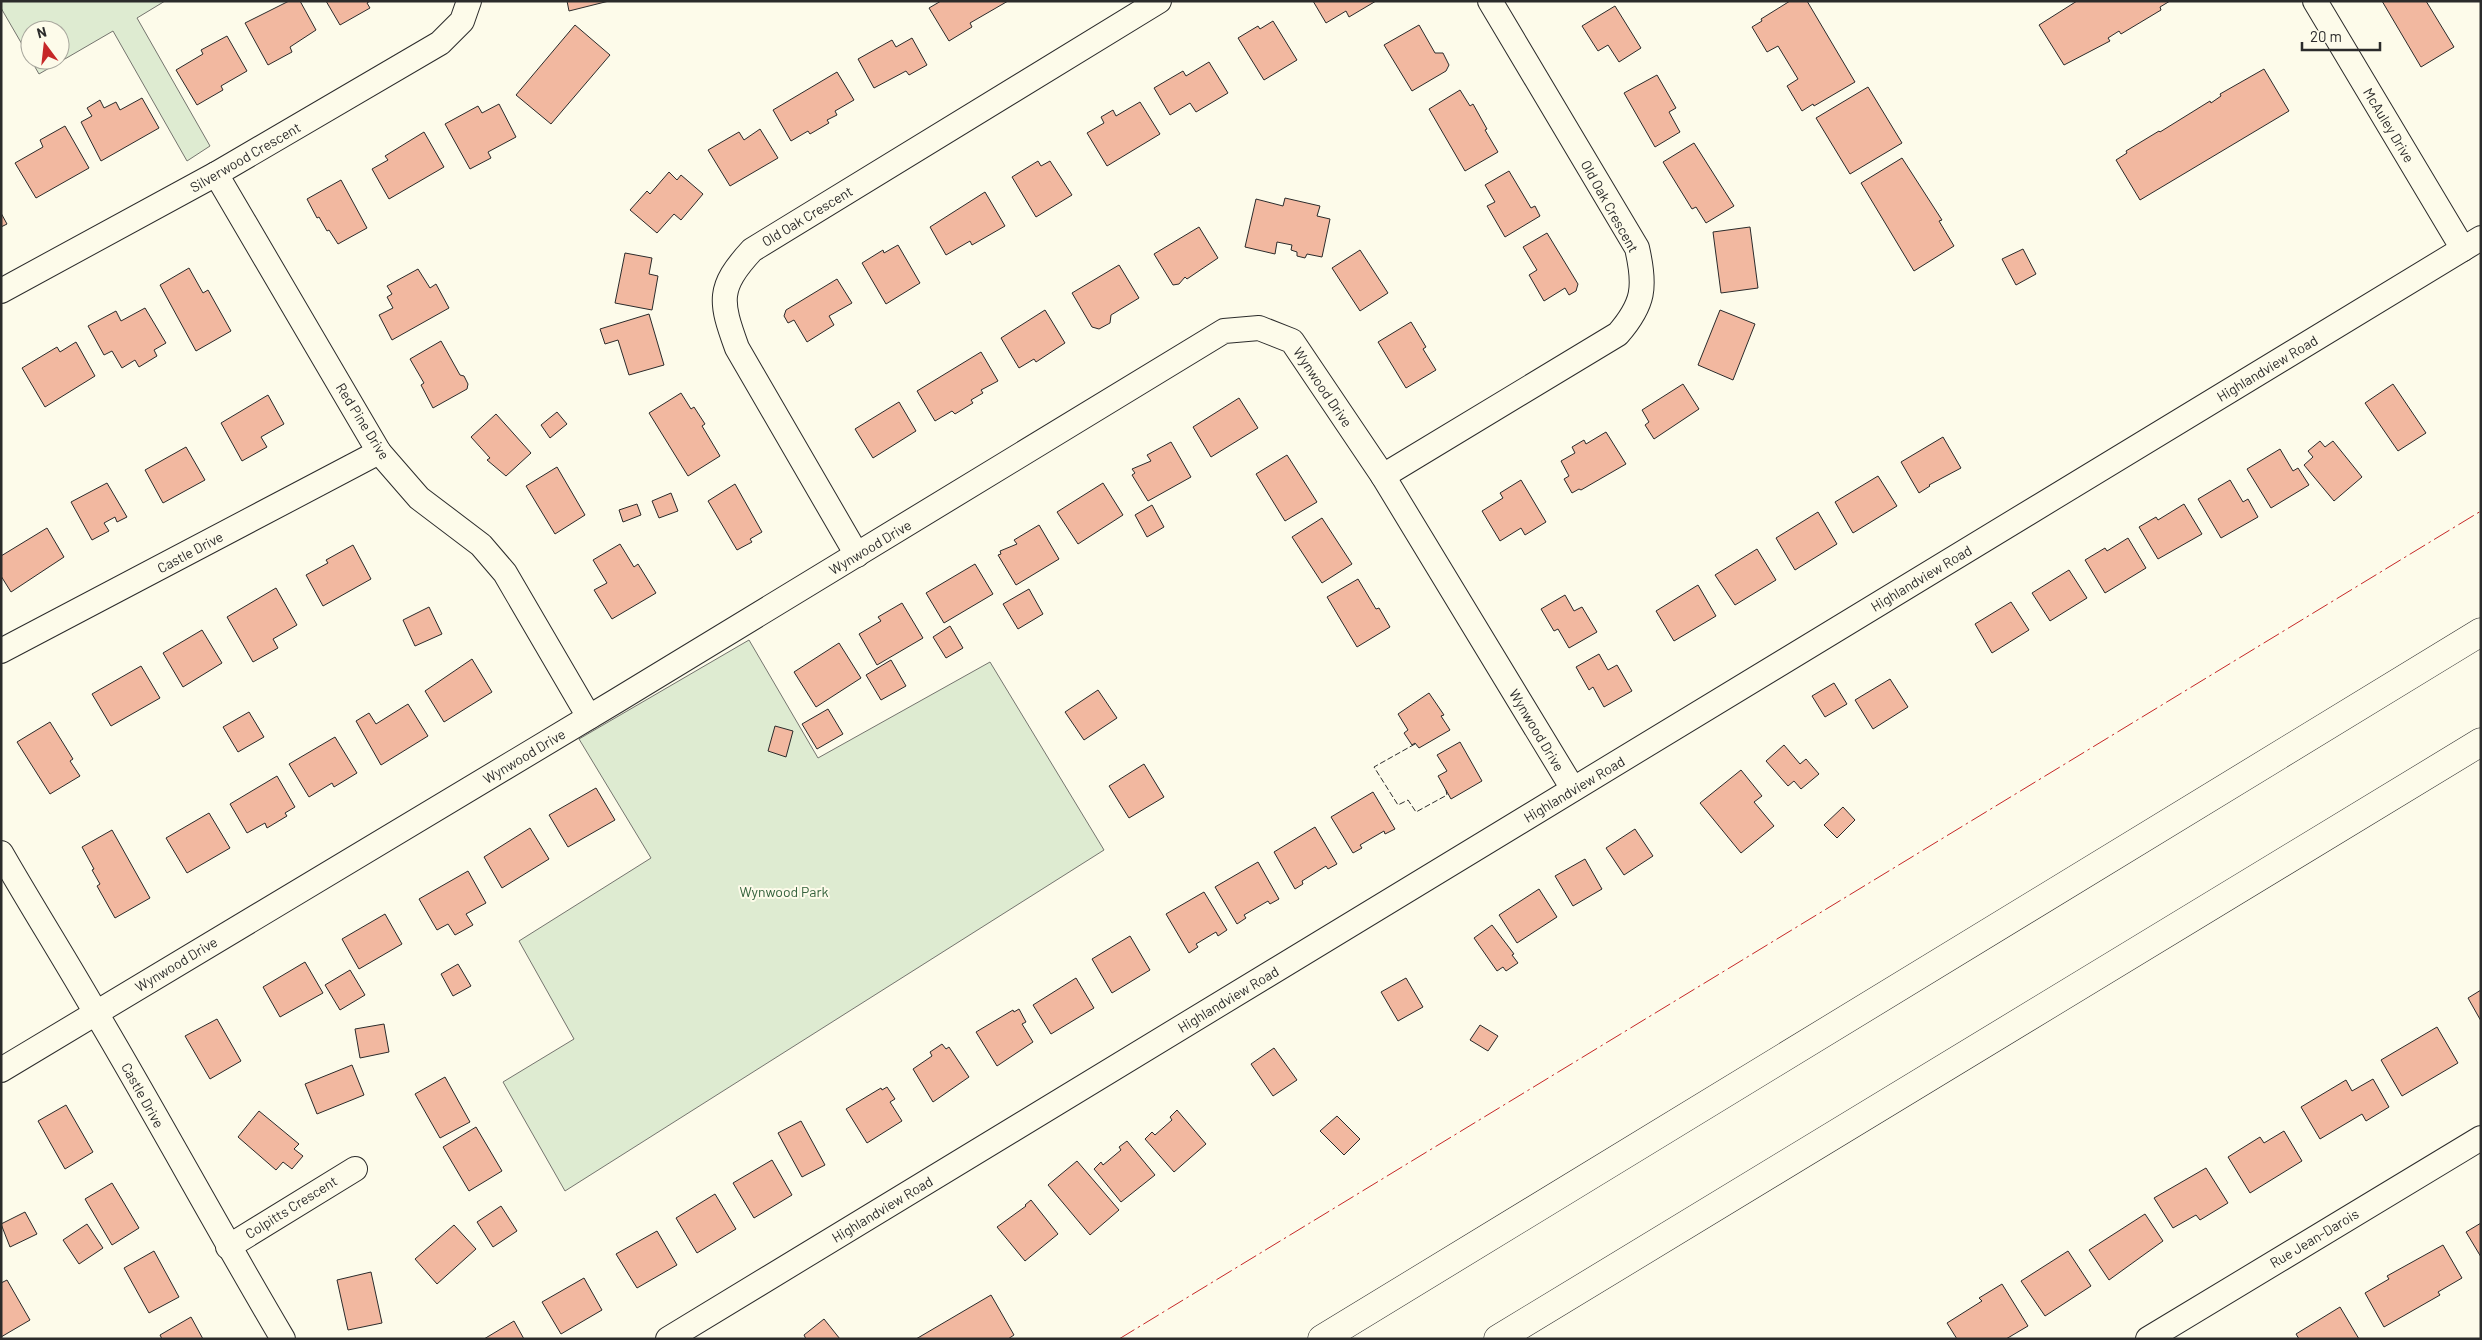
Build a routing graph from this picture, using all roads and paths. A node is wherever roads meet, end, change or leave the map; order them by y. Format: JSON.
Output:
{"nodes":[{"id":1,"x":469,"y":1,"type":"edge"},
{"id":2,"x":1159,"y":1,"type":"edge"},
{"id":3,"x":1490,"y":1,"type":"edge"},
{"id":4,"x":2315,"y":1,"type":"edge"},
{"id":5,"x":216,"y":174,"type":"junction"},
{"id":6,"x":2472,"y":243,"type":"edge"},
{"id":7,"x":1,"y":291,"type":"edge"},
{"id":8,"x":379,"y":452,"type":"junction"},
{"id":9,"x":1383,"y":476,"type":"junction"},
{"id":10,"x":857,"y":555,"type":"junction"},
{"id":11,"x":2481,"y":632,"type":"edge"},
{"id":12,"x":1,"y":651,"type":"edge"},
{"id":13,"x":589,"y":717,"type":"junction"},
{"id":14,"x":2481,"y":742,"type":"edge"},
{"id":15,"x":1573,"y":789,"type":"junction"},
{"id":16,"x":1,"y":853,"type":"edge"},
{"id":17,"x":96,"y":1012,"type":"junction"},
{"id":18,"x":1,"y":1070,"type":"edge"},
{"id":19,"x":2481,"y":1138,"type":"edge"},
{"id":20,"x":355,"y":1169,"type":"dead end"},
{"id":21,"x":228,"y":1247,"type":"junction"},
{"id":22,"x":283,"y":1339,"type":"edge"},
{"id":23,"x":668,"y":1339,"type":"edge"},
{"id":24,"x":1322,"y":1339,"type":"edge"},
{"id":25,"x":1498,"y":1339,"type":"edge"},
{"id":26,"x":2148,"y":1339,"type":"edge"}],
"edges":[{"from":1,"to":5,"type":"street","name":"Silverwood Crescent"},
{"from":2,"to":10,"type":"street","name":"Old Oak Crescent"},
{"from":3,"to":9,"type":"street","name":"Old Oak Crescent"},
{"from":4,"to":6,"type":"street","name":"McAuley Drive"},
{"from":5,"to":7,"type":"street","name":"Silverwood Crescent"},
{"from":5,"to":8,"type":"street","name":"Red Pine Drive"},
{"from":6,"to":15,"type":"street","name":"Highlandview Road"},
{"from":8,"to":12,"type":"street","name":"Castle Drive"},
{"from":8,"to":13,"type":"street","name":"Red Pine Drive"},
{"from":9,"to":10,"type":"street","name":"Wynwood Drive"},
{"from":9,"to":15,"type":"street","name":"Wynwood Drive"},
{"from":10,"to":13,"type":"street","name":"Wynwood Drive"},
{"from":11,"to":24,"type":"highway"},
{"from":13,"to":17,"type":"street","name":"Wynwood Drive"},
{"from":14,"to":25,"type":"highway"},
{"from":15,"to":23,"type":"street","name":"Highlandview Road"},
{"from":16,"to":17,"type":"street","name":"Castle Drive"},
{"from":17,"to":18,"type":"street","name":"Wynwood Drive"},
{"from":17,"to":21,"type":"street","name":"Castle Drive"},
{"from":19,"to":26,"type":"street","name":"Rue Jean-Darois"},
{"from":20,"to":21,"type":"street","name":"Colpitts Crescent"},
{"from":21,"to":22,"type":"street","name":"Castle Drive"}]}
